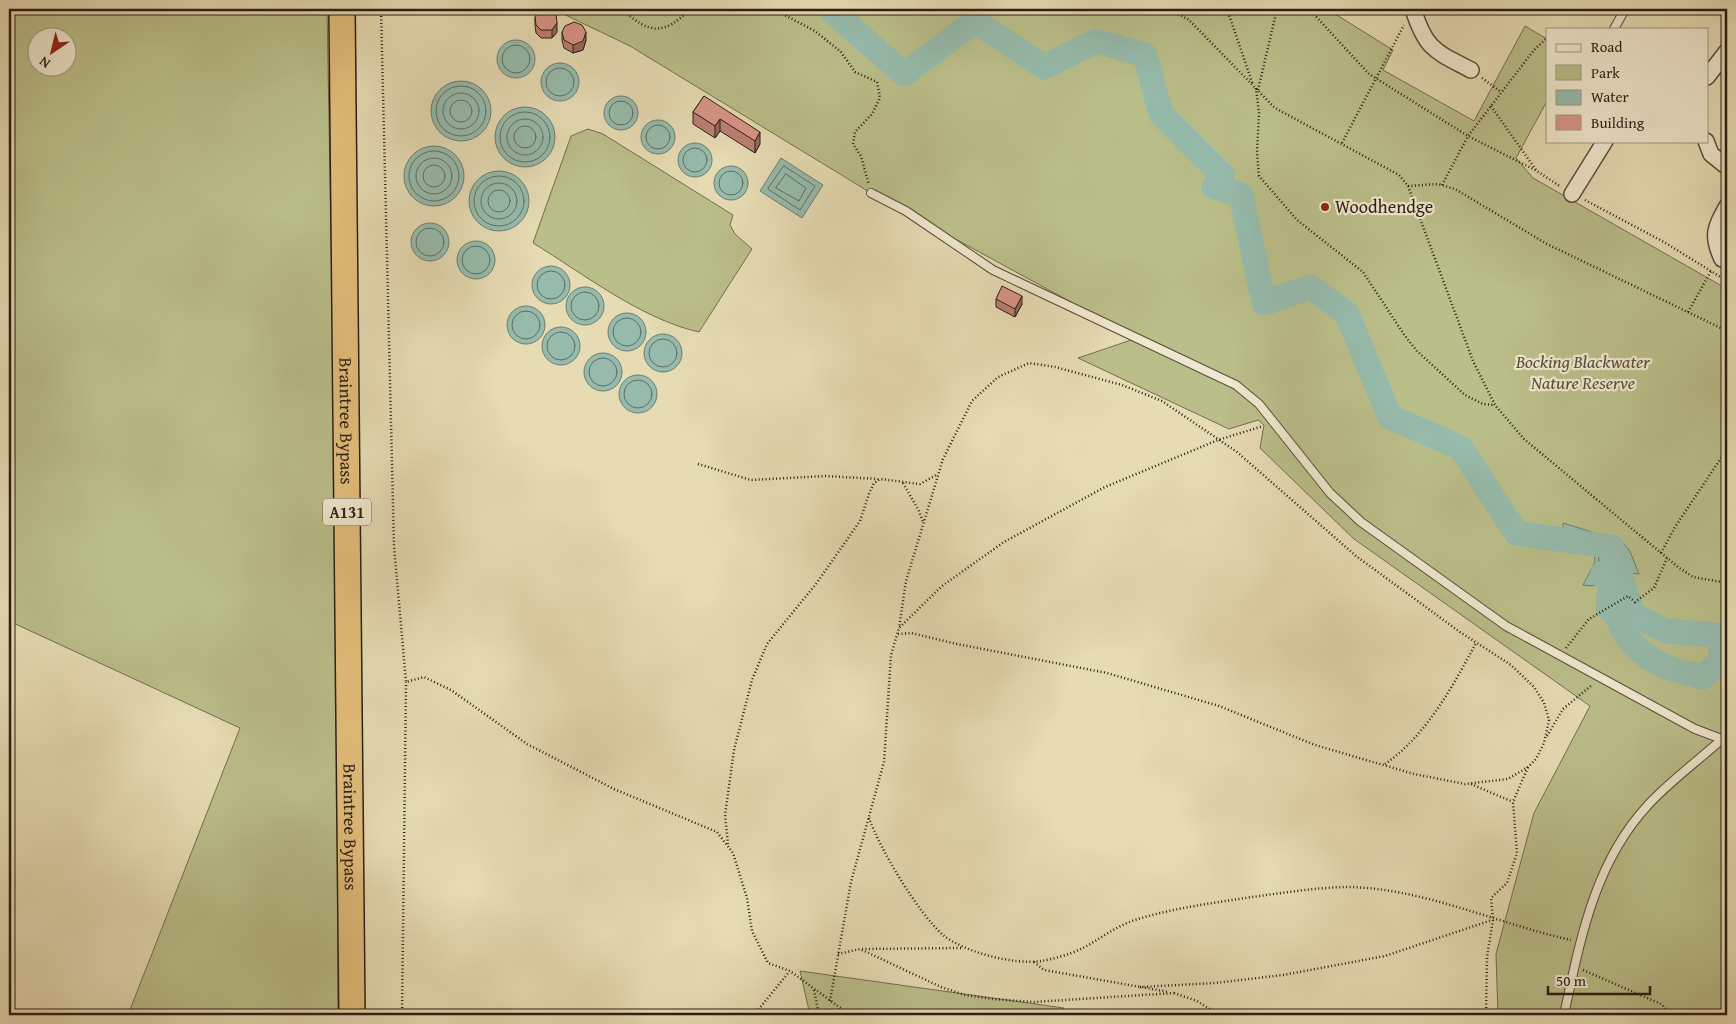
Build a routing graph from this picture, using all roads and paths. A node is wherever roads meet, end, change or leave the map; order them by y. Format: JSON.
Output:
{"nodes":[{"id":1,"x":342,"y":9,"type":"edge"},
{"id":2,"x":381,"y":9,"type":"edge"},
{"id":3,"x":622,"y":9,"type":"edge"},
{"id":4,"x":690,"y":9,"type":"edge"},
{"id":5,"x":773,"y":9,"type":"edge"},
{"id":6,"x":1169,"y":9,"type":"edge"},
{"id":7,"x":1227,"y":9,"type":"edge"},
{"id":8,"x":1277,"y":9,"type":"edge"},
{"id":9,"x":1309,"y":9,"type":"edge"},
{"id":10,"x":1413,"y":9,"type":"edge"},
{"id":11,"x":1625,"y":9,"type":"edge"},
{"id":12,"x":1615,"y":28,"type":"edge"},
{"id":13,"x":1546,"y":39,"type":"edge"},
{"id":14,"x":1727,"y":51,"type":"edge"},
{"id":15,"x":1471,"y":70,"type":"joint"},
{"id":16,"x":1708,"y":76,"type":"edge"},
{"id":17,"x":1375,"y":78,"type":"junction"},
{"id":18,"x":1256,"y":88,"type":"junction"},
{"id":19,"x":1501,"y":92,"type":"junction"},
{"id":20,"x":1491,"y":106,"type":"junction"},
{"id":21,"x":1468,"y":136,"type":"junction"},
{"id":22,"x":1604,"y":142,"type":"edge"},
{"id":23,"x":1706,"y":142,"type":"edge"},
{"id":24,"x":1342,"y":143,"type":"junction"},
{"id":25,"x":1727,"y":167,"type":"edge"},
{"id":26,"x":1537,"y":172,"type":"junction"},
{"id":27,"x":1442,"y":185,"type":"junction"},
{"id":28,"x":1408,"y":186,"type":"junction"},
{"id":29,"x":871,"y":193,"type":"joint"},
{"id":30,"x":1572,"y":194,"type":"junction"},
{"id":31,"x":1727,"y":206,"type":"edge"},
{"id":32,"x":1722,"y":259,"type":"joint"},
{"id":33,"x":1711,"y":271,"type":"junction"},
{"id":34,"x":1727,"y":281,"type":"edge"},
{"id":35,"x":1688,"y":312,"type":"junction"},
{"id":36,"x":1727,"y":331,"type":"edge"},
{"id":37,"x":1495,"y":405,"type":"junction"},
{"id":38,"x":1272,"y":423,"type":"junction"},
{"id":39,"x":1218,"y":440,"type":"junction"},
{"id":40,"x":1727,"y":450,"type":"edge"},
{"id":41,"x":698,"y":464,"type":"dead end"},
{"id":42,"x":938,"y":474,"type":"junction"},
{"id":43,"x":880,"y":479,"type":"junction"},
{"id":44,"x":902,"y":482,"type":"junction"},
{"id":45,"x":923,"y":524,"type":"junction"},
{"id":46,"x":1661,"y":553,"type":"junction"},
{"id":47,"x":1667,"y":558,"type":"junction"},
{"id":48,"x":1727,"y":583,"type":"edge"},
{"id":49,"x":899,"y":628,"type":"junction"},
{"id":50,"x":898,"y":634,"type":"junction"},
{"id":51,"x":1476,"y":643,"type":"junction"},
{"id":52,"x":1560,"y":655,"type":"junction"},
{"id":53,"x":1601,"y":677,"type":"junction"},
{"id":54,"x":406,"y":682,"type":"junction"},
{"id":55,"x":1545,"y":739,"type":"junction"},
{"id":56,"x":1725,"y":740,"type":"edge"},
{"id":57,"x":1385,"y":764,"type":"junction"},
{"id":58,"x":1530,"y":765,"type":"junction"},
{"id":59,"x":1470,"y":784,"type":"junction"},
{"id":60,"x":1513,"y":802,"type":"junction"},
{"id":61,"x":869,"y":816,"type":"junction"},
{"id":62,"x":728,"y":846,"type":"junction"},
{"id":63,"x":1493,"y":920,"type":"junction"},
{"id":64,"x":1580,"y":943,"type":"junction"},
{"id":65,"x":962,"y":948,"type":"junction"},
{"id":66,"x":860,"y":949,"type":"junction"},
{"id":67,"x":838,"y":954,"type":"junction"},
{"id":68,"x":1033,"y":961,"type":"junction"},
{"id":69,"x":1575,"y":966,"type":"junction"},
{"id":70,"x":790,"y":971,"type":"junction"},
{"id":71,"x":1140,"y":987,"type":"junction"},
{"id":72,"x":814,"y":989,"type":"junction"},
{"id":73,"x":1174,"y":993,"type":"junction"},
{"id":74,"x":830,"y":1001,"type":"junction"},
{"id":75,"x":352,"y":1015,"type":"edge"},
{"id":76,"x":402,"y":1015,"type":"edge"},
{"id":77,"x":754,"y":1015,"type":"edge"},
{"id":78,"x":818,"y":1015,"type":"edge"},
{"id":79,"x":850,"y":1015,"type":"edge"},
{"id":80,"x":1219,"y":1015,"type":"edge"},
{"id":81,"x":1486,"y":1015,"type":"edge"},
{"id":82,"x":1564,"y":1015,"type":"edge"},
{"id":83,"x":1672,"y":1015,"type":"edge"}],
"edges":[{"from":1,"to":75,"type":"highway","name":"Braintree Bypass","number":"A131"},
{"from":2,"to":54,"type":"path"},
{"from":3,"to":4,"type":"path"},
{"from":5,"to":29,"type":"path"},
{"from":6,"to":18,"type":"path"},
{"from":7,"to":18,"type":"path"},
{"from":8,"to":18,"type":"path"},
{"from":9,"to":17,"type":"path"},
{"from":10,"to":15,"type":"street"},
{"from":10,"to":17,"type":"path"},
{"from":11,"to":12,"type":"lane"},
{"from":13,"to":19,"type":"path"},
{"from":14,"to":16,"type":"street"},
{"from":15,"to":19,"type":"path"},
{"from":17,"to":21,"type":"path"},
{"from":17,"to":24,"type":"path"},
{"from":18,"to":24,"type":"path"},
{"from":18,"to":37,"type":"path"},
{"from":19,"to":20,"type":"path"},
{"from":20,"to":21,"type":"path"},
{"from":20,"to":26,"type":"path"},
{"from":21,"to":26,"type":"path"},
{"from":21,"to":27,"type":"path"},
{"from":22,"to":30,"type":"street"},
{"from":23,"to":25,"type":"street"},
{"from":24,"to":28,"type":"path"},
{"from":26,"to":30,"type":"path"},
{"from":27,"to":28,"type":"path"},
{"from":27,"to":35,"type":"path"},
{"from":28,"to":37,"type":"path"},
{"from":29,"to":38,"type":"lane"},
{"from":30,"to":33,"type":"path"},
{"from":31,"to":32,"type":"street"},
{"from":32,"to":33,"type":"path"},
{"from":33,"to":34,"type":"path"},
{"from":33,"to":35,"type":"path"},
{"from":35,"to":36,"type":"path"},
{"from":37,"to":46,"type":"path"},
{"from":38,"to":39,"type":"path"},
{"from":38,"to":52,"type":"lane"},
{"from":39,"to":42,"type":"path"},
{"from":39,"to":49,"type":"path"},
{"from":39,"to":51,"type":"path"},
{"from":40,"to":46,"type":"path"},
{"from":41,"to":43,"type":"path"},
{"from":42,"to":44,"type":"path"},
{"from":42,"to":45,"type":"path"},
{"from":43,"to":44,"type":"path"},
{"from":43,"to":62,"type":"path"},
{"from":44,"to":45,"type":"path"},
{"from":45,"to":49,"type":"path"},
{"from":46,"to":47,"type":"path"},
{"from":47,"to":48,"type":"path"},
{"from":47,"to":52,"type":"path"},
{"from":49,"to":50,"type":"path"},
{"from":50,"to":57,"type":"path"},
{"from":50,"to":61,"type":"path"},
{"from":51,"to":55,"type":"path"},
{"from":51,"to":57,"type":"path"},
{"from":52,"to":53,"type":"lane"},
{"from":53,"to":55,"type":"path"},
{"from":53,"to":56,"type":"lane"},
{"from":54,"to":62,"type":"path"},
{"from":54,"to":76,"type":"path"},
{"from":55,"to":58,"type":"path"},
{"from":56,"to":64,"type":"lane"},
{"from":57,"to":59,"type":"path"},
{"from":58,"to":59,"type":"path"},
{"from":58,"to":60,"type":"path"},
{"from":59,"to":60,"type":"path"},
{"from":60,"to":63,"type":"path"},
{"from":61,"to":65,"type":"path"},
{"from":61,"to":67,"type":"path"},
{"from":62,"to":70,"type":"path"},
{"from":63,"to":64,"type":"path"},
{"from":63,"to":68,"type":"path"},
{"from":63,"to":71,"type":"path"},
{"from":63,"to":81,"type":"path"},
{"from":64,"to":69,"type":"lane"},
{"from":65,"to":66,"type":"path"},
{"from":65,"to":68,"type":"path"},
{"from":66,"to":67,"type":"path"},
{"from":66,"to":73,"type":"path"},
{"from":67,"to":74,"type":"path"},
{"from":68,"to":71,"type":"path"},
{"from":69,"to":82,"type":"lane"},
{"from":69,"to":83,"type":"path"},
{"from":70,"to":72,"type":"path"},
{"from":70,"to":77,"type":"path"},
{"from":71,"to":73,"type":"path"},
{"from":72,"to":74,"type":"path"},
{"from":72,"to":78,"type":"path"},
{"from":73,"to":80,"type":"path"},
{"from":74,"to":79,"type":"path"}]}
